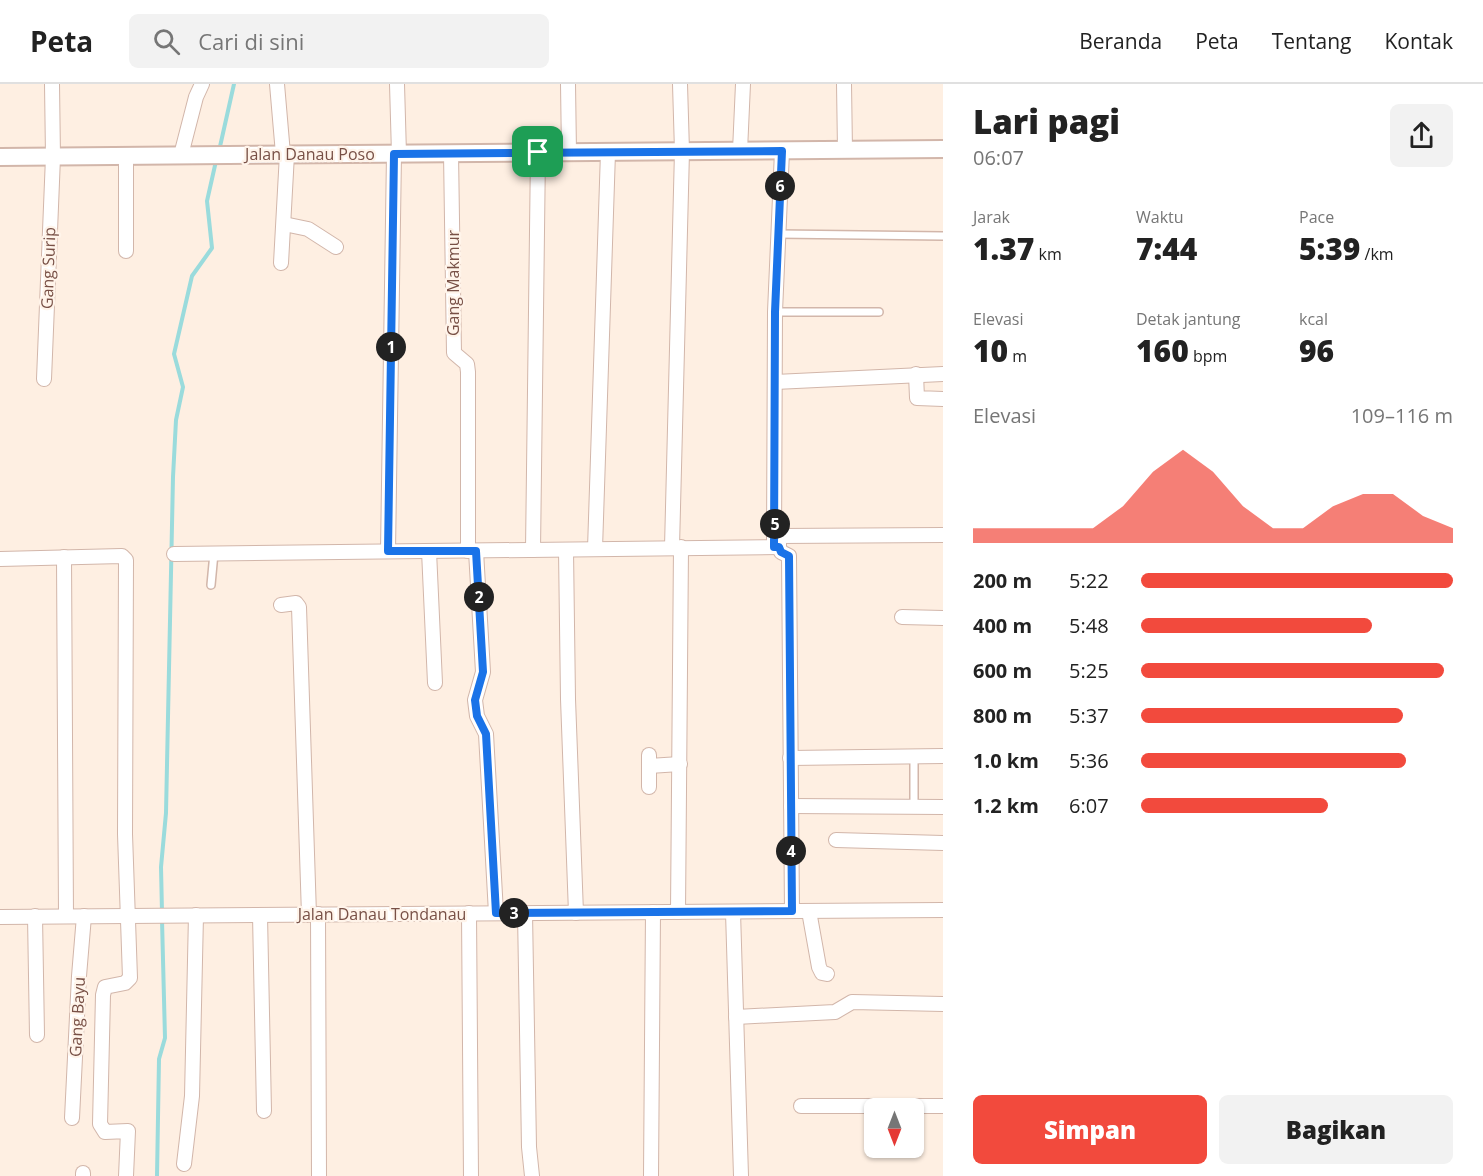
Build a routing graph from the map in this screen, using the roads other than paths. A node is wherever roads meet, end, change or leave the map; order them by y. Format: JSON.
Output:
{"nodes":[{"id":1,"x":52,"y":84,"type":"edge"},
{"id":2,"x":202,"y":84,"type":"edge"},
{"id":3,"x":277,"y":84,"type":"edge"},
{"id":4,"x":397,"y":84,"type":"edge"},
{"id":5,"x":568,"y":84,"type":"edge"},
{"id":6,"x":680,"y":84,"type":"edge"},
{"id":7,"x":743,"y":84,"type":"edge"},
{"id":8,"x":844,"y":84,"type":"edge"},
{"id":9,"x":943,"y":149,"type":"edge"},
{"id":10,"x":845,"y":150,"type":"junction"},
{"id":11,"x":682,"y":151,"type":"junction"},
{"id":12,"x":740,"y":151,"type":"junction"},
{"id":13,"x":782,"y":151,"type":"junction"},
{"id":14,"x":538,"y":152,"type":"junction"},
{"id":15,"x":569,"y":152,"type":"junction"},
{"id":16,"x":608,"y":152,"type":"junction"},
{"id":17,"x":452,"y":153,"type":"junction"},
{"id":18,"x":285,"y":154,"type":"junction"},
{"id":19,"x":396,"y":154,"type":"junction"},
{"id":20,"x":181,"y":155,"type":"junction"},
{"id":21,"x":126,"y":156,"type":"junction"},
{"id":22,"x":0,"y":157,"type":"edge"},
{"id":23,"x":53,"y":157,"type":"junction"},
{"id":24,"x":284,"y":224,"type":"junction"},
{"id":25,"x":778,"y":234,"type":"junction"},
{"id":26,"x":943,"y":236,"type":"edge"},
{"id":27,"x":336,"y":247,"type":"dead end"},
{"id":28,"x":126,"y":251,"type":"dead end"},
{"id":29,"x":281,"y":263,"type":"dead end"},
{"id":30,"x":775,"y":312,"type":"junction"},
{"id":31,"x":879,"y":312,"type":"dead end"},
{"id":32,"x":916,"y":374,"type":"junction"},
{"id":33,"x":943,"y":374,"type":"edge"},
{"id":34,"x":44,"y":379,"type":"dead end"},
{"id":35,"x":775,"y":382,"type":"junction"},
{"id":36,"x":943,"y":399,"type":"edge"},
{"id":37,"x":943,"y":535,"type":"edge"},
{"id":38,"x":677,"y":547,"type":"junction"},
{"id":39,"x":777,"y":547,"type":"junction"},
{"id":40,"x":595,"y":549,"type":"junction"},
{"id":41,"x":532,"y":550,"type":"junction"},
{"id":42,"x":566,"y":550,"type":"junction"},
{"id":43,"x":388,"y":551,"type":"junction"},
{"id":44,"x":429,"y":551,"type":"junction"},
{"id":45,"x":472,"y":551,"type":"junction"},
{"id":46,"x":214,"y":553,"type":"junction"},
{"id":47,"x":174,"y":554,"type":"dead end"},
{"id":48,"x":63,"y":557,"type":"junction"},
{"id":49,"x":0,"y":559,"type":"edge"},
{"id":50,"x":212,"y":585,"type":"dead end"},
{"id":51,"x":281,"y":605,"type":"dead end"},
{"id":52,"x":902,"y":617,"type":"dead end"},
{"id":53,"x":943,"y":618,"type":"edge"},
{"id":54,"x":435,"y":683,"type":"dead end"},
{"id":55,"x":914,"y":756,"type":"junction"},
{"id":56,"x":943,"y":756,"type":"edge"},
{"id":57,"x":790,"y":758,"type":"junction"},
{"id":58,"x":680,"y":764,"type":"junction"},
{"id":59,"x":649,"y":787,"type":"dead end"},
{"id":60,"x":791,"y":806,"type":"junction"},
{"id":61,"x":914,"y":806,"type":"junction"},
{"id":62,"x":943,"y":807,"type":"edge"},
{"id":63,"x":836,"y":840,"type":"dead end"},
{"id":64,"x":943,"y":843,"type":"edge"},
{"id":65,"x":943,"y":910,"type":"edge"},
{"id":66,"x":792,"y":911,"type":"junction"},
{"id":67,"x":809,"y":911,"type":"junction"},
{"id":68,"x":653,"y":912,"type":"junction"},
{"id":69,"x":678,"y":912,"type":"junction"},
{"id":70,"x":734,"y":912,"type":"junction"},
{"id":71,"x":496,"y":913,"type":"junction"},
{"id":72,"x":525,"y":913,"type":"junction"},
{"id":73,"x":576,"y":913,"type":"junction"},
{"id":74,"x":314,"y":914,"type":"junction"},
{"id":75,"x":469,"y":914,"type":"junction"},
{"id":76,"x":196,"y":915,"type":"junction"},
{"id":77,"x":261,"y":915,"type":"junction"},
{"id":78,"x":0,"y":916,"type":"edge"},
{"id":79,"x":35,"y":916,"type":"junction"},
{"id":80,"x":66,"y":916,"type":"junction"},
{"id":81,"x":84,"y":916,"type":"junction"},
{"id":82,"x":129,"y":916,"type":"junction"},
{"id":83,"x":827,"y":974,"type":"dead end"},
{"id":84,"x":943,"y":1004,"type":"edge"},
{"id":85,"x":736,"y":1017,"type":"junction"},
{"id":86,"x":37,"y":1035,"type":"dead end"},
{"id":87,"x":801,"y":1106,"type":"dead end"},
{"id":88,"x":943,"y":1106,"type":"edge"},
{"id":89,"x":264,"y":1111,"type":"dead end"},
{"id":90,"x":72,"y":1118,"type":"dead end"},
{"id":91,"x":184,"y":1164,"type":"dead end"},
{"id":92,"x":126,"y":1176,"type":"edge"},
{"id":93,"x":319,"y":1176,"type":"edge"},
{"id":94,"x":471,"y":1176,"type":"edge"},
{"id":95,"x":532,"y":1176,"type":"edge"},
{"id":96,"x":651,"y":1176,"type":"edge"},
{"id":97,"x":741,"y":1176,"type":"edge"}],
"edges":[{"from":1,"to":23,"type":"street","name":"Gang Surip"},
{"from":2,"to":20,"type":"street"},
{"from":3,"to":18,"type":"street"},
{"from":4,"to":19,"type":"street"},
{"from":5,"to":15,"type":"street"},
{"from":6,"to":11,"type":"street"},
{"from":7,"to":12,"type":"street"},
{"from":8,"to":10,"type":"street"},
{"from":9,"to":10,"type":"street","name":"Jalan Danau Poso"},
{"from":10,"to":13,"type":"street","name":"Jalan Danau Poso"},
{"from":11,"to":12,"type":"street","name":"Jalan Danau Poso"},
{"from":11,"to":16,"type":"street","name":"Jalan Danau Poso"},
{"from":11,"to":38,"type":"street"},
{"from":12,"to":13,"type":"street","name":"Jalan Danau Poso"},
{"from":13,"to":25,"type":"street"},
{"from":14,"to":15,"type":"street","name":"Jalan Danau Poso"},
{"from":14,"to":17,"type":"street","name":"Jalan Danau Poso"},
{"from":14,"to":41,"type":"street"},
{"from":15,"to":16,"type":"street","name":"Jalan Danau Poso"},
{"from":16,"to":40,"type":"street"},
{"from":17,"to":19,"type":"street","name":"Jalan Danau Poso"},
{"from":17,"to":45,"type":"street","name":"Gang Makmur"},
{"from":18,"to":19,"type":"street","name":"Jalan Danau Poso"},
{"from":18,"to":20,"type":"street","name":"Jalan Danau Poso"},
{"from":18,"to":24,"type":"street"},
{"from":19,"to":43,"type":"street"},
{"from":20,"to":21,"type":"street","name":"Jalan Danau Poso"},
{"from":21,"to":23,"type":"street","name":"Jalan Danau Poso"},
{"from":21,"to":28,"type":"street"},
{"from":22,"to":23,"type":"street","name":"Jalan Danau Poso"},
{"from":23,"to":34,"type":"street","name":"Gang Surip"},
{"from":24,"to":27,"type":"street"},
{"from":24,"to":29,"type":"street"},
{"from":25,"to":26,"type":"lane"},
{"from":25,"to":30,"type":"street"},
{"from":30,"to":31,"type":"lane"},
{"from":30,"to":35,"type":"street"},
{"from":32,"to":33,"type":"street"},
{"from":32,"to":35,"type":"street"},
{"from":32,"to":36,"type":"street"},
{"from":35,"to":39,"type":"street"},
{"from":37,"to":39,"type":"street"},
{"from":38,"to":39,"type":"street"},
{"from":38,"to":40,"type":"street"},
{"from":38,"to":58,"type":"street"},
{"from":39,"to":57,"type":"street"},
{"from":40,"to":42,"type":"street"},
{"from":41,"to":42,"type":"street"},
{"from":41,"to":45,"type":"street"},
{"from":42,"to":73,"type":"street"},
{"from":43,"to":44,"type":"street"},
{"from":43,"to":46,"type":"street"},
{"from":44,"to":45,"type":"street"},
{"from":44,"to":54,"type":"street"},
{"from":45,"to":71,"type":"street","name":"Gang Makmur"},
{"from":46,"to":47,"type":"street"},
{"from":46,"to":50,"type":"lane"},
{"from":48,"to":49,"type":"street"},
{"from":48,"to":80,"type":"street"},
{"from":48,"to":82,"type":"street"},
{"from":51,"to":74,"type":"street"},
{"from":52,"to":53,"type":"street"},
{"from":55,"to":56,"type":"street"},
{"from":55,"to":57,"type":"street"},
{"from":55,"to":61,"type":"lane"},
{"from":57,"to":60,"type":"street"},
{"from":58,"to":59,"type":"street"},
{"from":58,"to":69,"type":"street"},
{"from":60,"to":61,"type":"street"},
{"from":60,"to":66,"type":"street"},
{"from":61,"to":62,"type":"street"},
{"from":63,"to":64,"type":"street"},
{"from":65,"to":67,"type":"street","name":"Jalan Danau Tondanau"},
{"from":66,"to":67,"type":"street","name":"Jalan Danau Tondanau"},
{"from":66,"to":70,"type":"street","name":"Jalan Danau Tondanau"},
{"from":67,"to":83,"type":"street"},
{"from":68,"to":69,"type":"street","name":"Jalan Danau Tondanau"},
{"from":68,"to":73,"type":"street","name":"Jalan Danau Tondanau"},
{"from":68,"to":96,"type":"street"},
{"from":69,"to":70,"type":"street","name":"Jalan Danau Tondanau"},
{"from":70,"to":85,"type":"street"},
{"from":71,"to":72,"type":"street","name":"Jalan Danau Tondanau"},
{"from":71,"to":75,"type":"street","name":"Jalan Danau Tondanau"},
{"from":72,"to":73,"type":"street","name":"Jalan Danau Tondanau"},
{"from":72,"to":95,"type":"street"},
{"from":74,"to":75,"type":"street","name":"Jalan Danau Tondanau"},
{"from":74,"to":77,"type":"street","name":"Jalan Danau Tondanau"},
{"from":74,"to":93,"type":"street"},
{"from":75,"to":94,"type":"street"},
{"from":76,"to":77,"type":"street","name":"Jalan Danau Tondanau"},
{"from":76,"to":82,"type":"street","name":"Jalan Danau Tondanau"},
{"from":76,"to":91,"type":"street"},
{"from":77,"to":89,"type":"street"},
{"from":78,"to":79,"type":"street","name":"Jalan Danau Tondanau"},
{"from":79,"to":80,"type":"street","name":"Jalan Danau Tondanau"},
{"from":79,"to":86,"type":"street"},
{"from":80,"to":81,"type":"street","name":"Jalan Danau Tondanau"},
{"from":81,"to":82,"type":"street","name":"Jalan Danau Tondanau"},
{"from":81,"to":90,"type":"street","name":"Gang Bayu"},
{"from":82,"to":92,"type":"street"},
{"from":84,"to":85,"type":"street"},
{"from":85,"to":97,"type":"street"},
{"from":87,"to":88,"type":"street"}]}
